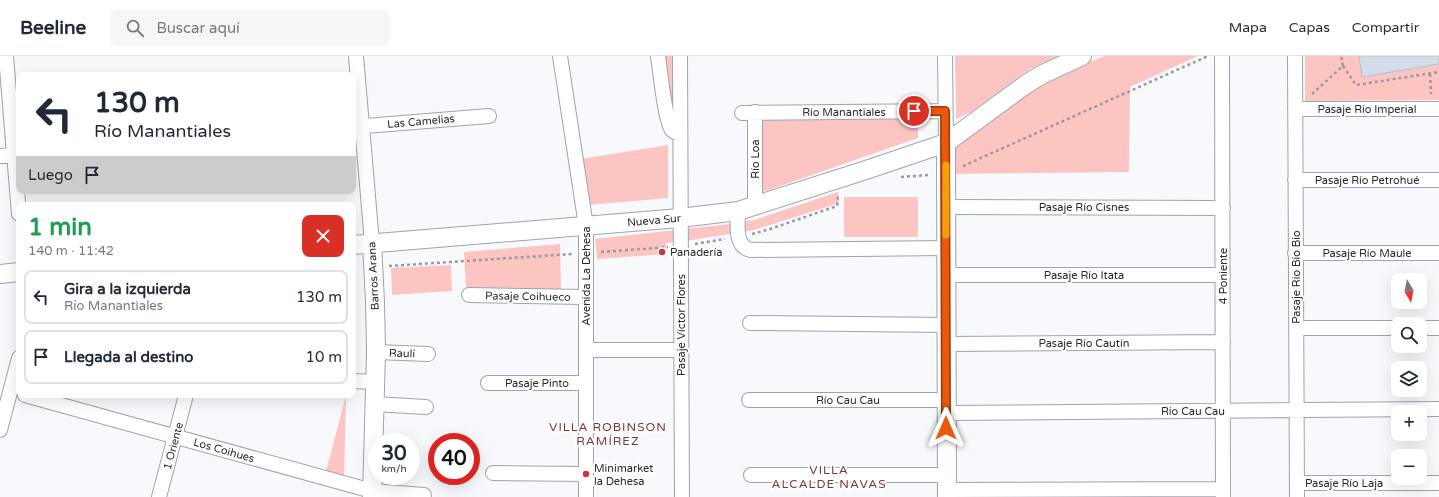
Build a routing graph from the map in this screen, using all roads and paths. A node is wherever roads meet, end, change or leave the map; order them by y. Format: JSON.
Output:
{"nodes":[{"id":1,"x":6,"y":56,"type":"edge"},
{"id":2,"x":356,"y":56,"type":"edge"},
{"id":3,"x":560,"y":56,"type":"edge"},
{"id":4,"x":658,"y":56,"type":"edge"},
{"id":5,"x":680,"y":56,"type":"edge"},
{"id":6,"x":945,"y":56,"type":"edge"},
{"id":7,"x":1082,"y":56,"type":"edge"},
{"id":8,"x":1208,"y":56,"type":"edge"},
{"id":9,"x":1222,"y":56,"type":"edge"},
{"id":10,"x":1295,"y":56,"type":"edge"},
{"id":11,"x":1341,"y":56,"type":"edge"},
{"id":12,"x":1343,"y":66,"type":"junction"},
{"id":13,"x":1439,"y":72,"type":"edge"},
{"id":14,"x":1430,"y":74,"type":"junction"},
{"id":15,"x":1295,"y":108,"type":"junction"},
{"id":16,"x":1435,"y":108,"type":"edge"},
{"id":17,"x":945,"y":111,"type":"junction"},
{"id":18,"x":748,"y":112,"type":"joint"},
{"id":19,"x":489,"y":116,"type":"dead end"},
{"id":20,"x":358,"y":127,"type":"edge"},
{"id":21,"x":680,"y":134,"type":"junction"},
{"id":22,"x":946,"y":143,"type":"junction"},
{"id":23,"x":16,"y":146,"type":"edge"},
{"id":24,"x":16,"y":155,"type":"edge"},
{"id":25,"x":0,"y":156,"type":"edge"},
{"id":26,"x":946,"y":174,"type":"junction"},
{"id":27,"x":1295,"y":180,"type":"junction"},
{"id":28,"x":1439,"y":180,"type":"edge"},
{"id":29,"x":755,"y":206,"type":"junction"},
{"id":30,"x":946,"y":207,"type":"junction"},
{"id":31,"x":1222,"y":208,"type":"junction"},
{"id":32,"x":738,"y":211,"type":"junction"},
{"id":33,"x":680,"y":218,"type":"junction"},
{"id":34,"x":586,"y":226,"type":"junction"},
{"id":35,"x":372,"y":243,"type":"junction"},
{"id":36,"x":356,"y":245,"type":"edge"},
{"id":37,"x":946,"y":248,"type":"junction"},
{"id":38,"x":1295,"y":252,"type":"junction"},
{"id":39,"x":1439,"y":252,"type":"edge"},
{"id":40,"x":16,"y":272,"type":"edge"},
{"id":41,"x":0,"y":274,"type":"edge"},
{"id":42,"x":946,"y":275,"type":"junction"},
{"id":43,"x":1223,"y":275,"type":"junction"},
{"id":44,"x":469,"y":295,"type":"dead end"},
{"id":45,"x":586,"y":297,"type":"junction"},
{"id":46,"x":750,"y":323,"type":"dead end"},
{"id":47,"x":946,"y":325,"type":"junction"},
{"id":48,"x":1296,"y":328,"type":"junction"},
{"id":49,"x":1391,"y":328,"type":"edge"},
{"id":50,"x":1427,"y":328,"type":"edge"},
{"id":51,"x":1439,"y":328,"type":"edge"},
{"id":52,"x":1223,"y":342,"type":"junction"},
{"id":53,"x":946,"y":344,"type":"junction"},
{"id":54,"x":586,"y":350,"type":"junction"},
{"id":55,"x":681,"y":350,"type":"junction"},
{"id":56,"x":376,"y":352,"type":"junction"},
{"id":57,"x":428,"y":354,"type":"dead end"},
{"id":58,"x":356,"y":381,"type":"edge"},
{"id":59,"x":374,"y":382,"type":"junction"},
{"id":60,"x":586,"y":383,"type":"junction"},
{"id":61,"x":488,"y":384,"type":"dead end"},
{"id":62,"x":15,"y":392,"type":"edge"},
{"id":63,"x":36,"y":398,"type":"edge"},
{"id":64,"x":185,"y":398,"type":"edge"},
{"id":65,"x":749,"y":400,"type":"dead end"},
{"id":66,"x":374,"y":404,"type":"junction"},
{"id":67,"x":426,"y":407,"type":"dead end"},
{"id":68,"x":946,"y":407,"type":"junction"},
{"id":69,"x":1439,"y":409,"type":"edge"},
{"id":70,"x":1223,"y":410,"type":"junction"},
{"id":71,"x":1296,"y":410,"type":"junction"},
{"id":72,"x":0,"y":430,"type":"edge"},
{"id":73,"x":175,"y":437,"type":"junction"},
{"id":74,"x":493,"y":473,"type":"dead end"},
{"id":75,"x":586,"y":474,"type":"junction"},
{"id":76,"x":751,"y":476,"type":"dead end"},
{"id":77,"x":1439,"y":483,"type":"edge"},
{"id":78,"x":947,"y":488,"type":"edge"},
{"id":79,"x":1297,"y":490,"type":"edge"},
{"id":80,"x":1223,"y":493,"type":"edge"},
{"id":81,"x":372,"y":494,"type":"edge"},
{"id":82,"x":424,"y":495,"type":"dead end"},
{"id":83,"x":159,"y":497,"type":"edge"},
{"id":84,"x":586,"y":497,"type":"edge"},
{"id":85,"x":682,"y":497,"type":"edge"}],
"edges":[{"from":1,"to":23,"type":"street"},
{"from":2,"to":20,"type":"street","name":"Barros Arana"},
{"from":3,"to":34,"type":"street","name":"Avenida La Dehesa"},
{"from":4,"to":21,"type":"street"},
{"from":5,"to":21,"type":"street","name":"Pasaje Víctor Flores"},
{"from":6,"to":17,"type":"street"},
{"from":7,"to":22,"type":"street","name":"Nueva Sur"},
{"from":8,"to":26,"type":"path"},
{"from":9,"to":31,"type":"street","name":"4 Poniente"},
{"from":10,"to":15,"type":"street","name":"Pasaje Río Bio Bio"},
{"from":11,"to":12,"type":"path"},
{"from":12,"to":14,"type":"path"},
{"from":12,"to":15,"type":"path"},
{"from":13,"to":14,"type":"path"},
{"from":14,"to":16,"type":"path"},
{"from":15,"to":16,"type":"street","name":"Pasaje Río Imperial"},
{"from":15,"to":27,"type":"street","name":"Pasaje Río Bio Bio"},
{"from":17,"to":18,"type":"street","name":"Río Manantiales"},
{"from":17,"to":22,"type":"street"},
{"from":18,"to":29,"type":"street","name":"Río Loa"},
{"from":19,"to":20,"type":"street","name":"Las Camelias"},
{"from":20,"to":35,"type":"street","name":"Barros Arana"},
{"from":21,"to":33,"type":"street","name":"Pasaje Víctor Flores"},
{"from":22,"to":26,"type":"street"},
{"from":22,"to":29,"type":"street","name":"Nueva Sur"},
{"from":24,"to":25,"type":"street"},
{"from":26,"to":30,"type":"street"},
{"from":27,"to":28,"type":"street","name":"Pasaje Río Petrohué"},
{"from":27,"to":38,"type":"street","name":"Pasaje Río Bio Bio"},
{"from":29,"to":32,"type":"street","name":"Nueva Sur"},
{"from":30,"to":31,"type":"street","name":"Pasaje Río Cisnes"},
{"from":30,"to":37,"type":"street"},
{"from":31,"to":43,"type":"street","name":"4 Poniente"},
{"from":32,"to":33,"type":"street","name":"Nueva Sur"},
{"from":32,"to":37,"type":"street"},
{"from":33,"to":34,"type":"street","name":"Nueva Sur"},
{"from":33,"to":55,"type":"street","name":"Pasaje Víctor Flores"},
{"from":34,"to":35,"type":"street","name":"Nueva Sur"},
{"from":34,"to":45,"type":"street","name":"Avenida La Dehesa"},
{"from":35,"to":36,"type":"street","name":"Nueva Sur"},
{"from":35,"to":56,"type":"street","name":"Barros Arana"},
{"from":37,"to":42,"type":"street"},
{"from":38,"to":39,"type":"street","name":"Pasaje Río Maule"},
{"from":38,"to":48,"type":"street","name":"Pasaje Río Bio Bio"},
{"from":40,"to":41,"type":"street"},
{"from":42,"to":43,"type":"street","name":"Pasaje Río Itata"},
{"from":42,"to":47,"type":"street"},
{"from":43,"to":52,"type":"street","name":"4 Poniente"},
{"from":44,"to":45,"type":"street","name":"Pasaje Coihueco"},
{"from":45,"to":54,"type":"street","name":"Avenida La Dehesa"},
{"from":46,"to":47,"type":"street"},
{"from":47,"to":53,"type":"street"},
{"from":48,"to":49,"type":"street"},
{"from":48,"to":71,"type":"street","name":"Pasaje Río Bio Bio"},
{"from":50,"to":51,"type":"street"},
{"from":52,"to":53,"type":"street","name":"Pasaje Río Cautín"},
{"from":52,"to":70,"type":"street","name":"4 Poniente"},
{"from":53,"to":68,"type":"street"},
{"from":54,"to":55,"type":"street"},
{"from":54,"to":60,"type":"street","name":"Avenida La Dehesa"},
{"from":55,"to":85,"type":"street","name":"Pasaje Víctor Flores"},
{"from":56,"to":57,"type":"street","name":"Raulí"},
{"from":56,"to":59,"type":"street","name":"Barros Arana"},
{"from":58,"to":59,"type":"street"},
{"from":59,"to":66,"type":"street","name":"Barros Arana"},
{"from":60,"to":61,"type":"street","name":"Pasaje Pinto"},
{"from":60,"to":75,"type":"street","name":"Avenida La Dehesa"},
{"from":62,"to":72,"type":"street"},
{"from":63,"to":73,"type":"street","name":"Los Coihues"},
{"from":64,"to":73,"type":"street","name":"1 Oriente"},
{"from":65,"to":68,"type":"street","name":"Río Cau Cau"},
{"from":66,"to":67,"type":"street"},
{"from":66,"to":81,"type":"street","name":"Barros Arana"},
{"from":68,"to":70,"type":"street","name":"Río Cau Cau"},
{"from":68,"to":78,"type":"street"},
{"from":69,"to":71,"type":"street","name":"Río Cau Cau"},
{"from":70,"to":71,"type":"street","name":"Río Cau Cau"},
{"from":70,"to":80,"type":"street","name":"4 Poniente"},
{"from":71,"to":79,"type":"street","name":"Pasaje Río Bio Bio"},
{"from":73,"to":81,"type":"street","name":"Los Coihues"},
{"from":73,"to":83,"type":"street","name":"1 Oriente"},
{"from":74,"to":75,"type":"street"},
{"from":75,"to":84,"type":"street","name":"Avenida La Dehesa"},
{"from":76,"to":78,"type":"street"},
{"from":77,"to":79,"type":"street","name":"Pasaje Río Laja"},
{"from":78,"to":80,"type":"street"},
{"from":81,"to":82,"type":"street","name":"Los Coihues"}]}
